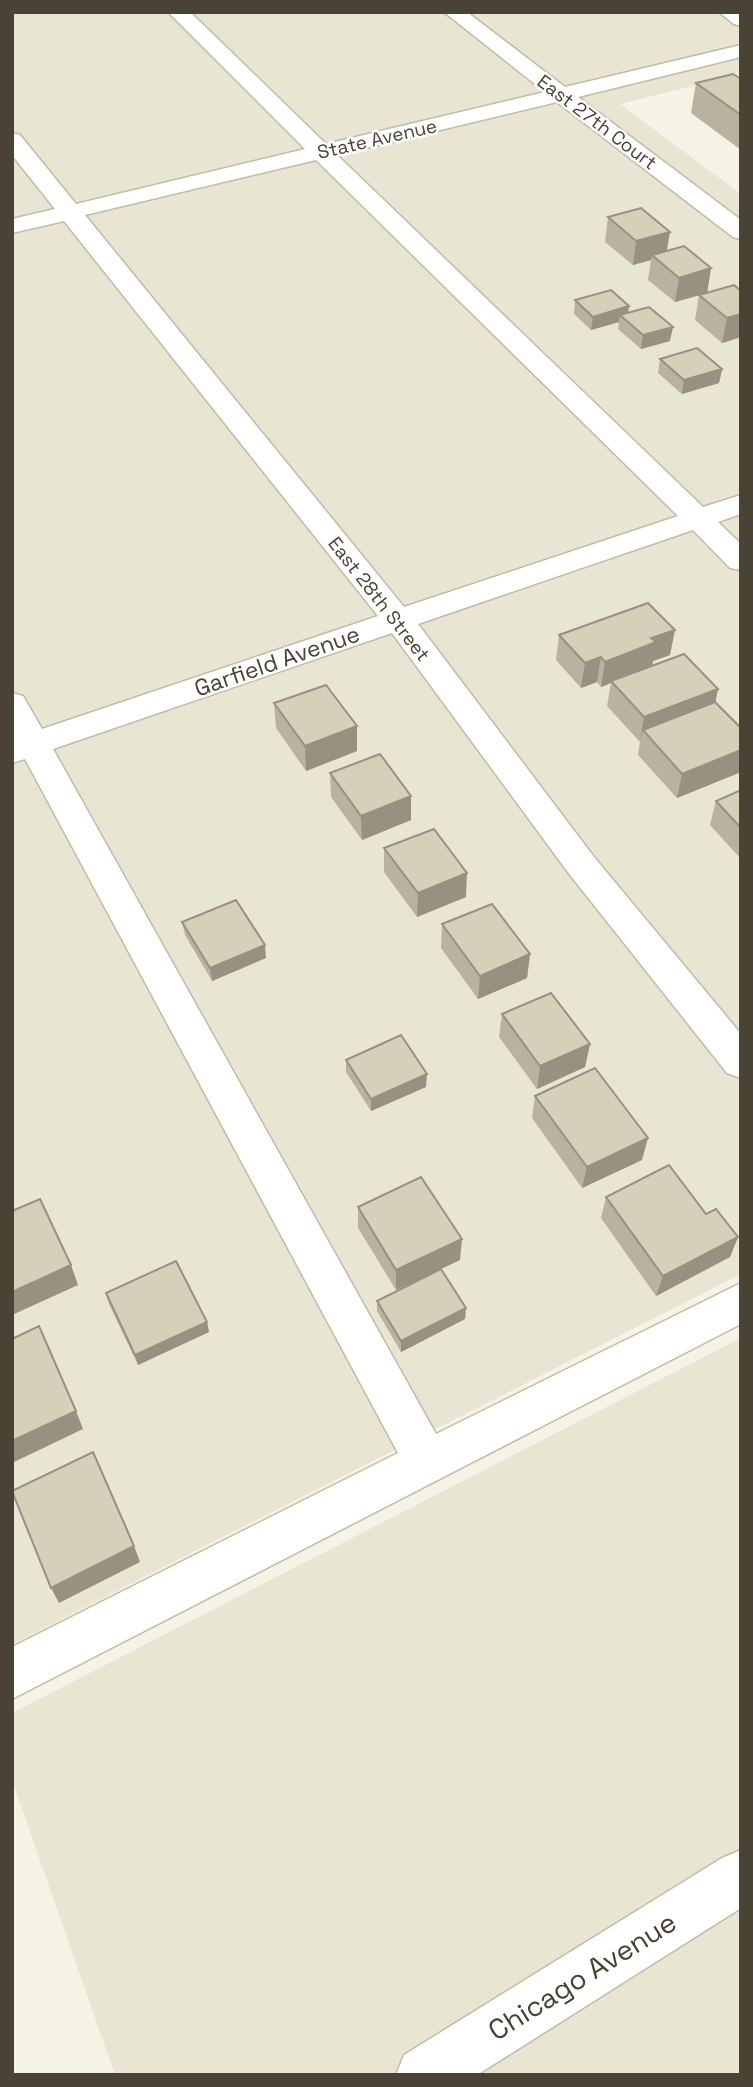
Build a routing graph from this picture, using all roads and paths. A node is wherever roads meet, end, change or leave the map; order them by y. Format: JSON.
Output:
{"nodes":[{"id":1,"x":178,"y":12,"type":"edge"},
{"id":2,"x":453,"y":12,"type":"edge"},
{"id":3,"x":729,"y":12,"type":"edge"},
{"id":4,"x":741,"y":20,"type":"edge"},
{"id":5,"x":741,"y":51,"type":"edge"},
{"id":6,"x":714,"y":57,"type":"junction"},
{"id":7,"x":741,"y":71,"type":"edge"},
{"id":8,"x":562,"y":95,"type":"junction"},
{"id":9,"x":12,"y":140,"type":"edge"},
{"id":10,"x":321,"y":152,"type":"junction"},
{"id":11,"x":71,"y":212,"type":"junction"},
{"id":12,"x":12,"y":226,"type":"edge"},
{"id":13,"x":741,"y":232,"type":"edge"},
{"id":14,"x":741,"y":504,"type":"edge"},
{"id":15,"x":698,"y":519,"type":"junction"},
{"id":16,"x":741,"y":561,"type":"edge"},
{"id":17,"x":398,"y":620,"type":"junction"},
{"id":18,"x":12,"y":704,"type":"edge"},
{"id":19,"x":23,"y":747,"type":"edge"},
{"id":20,"x":741,"y":1062,"type":"edge"},
{"id":21,"x":741,"y":1302,"type":"edge"},
{"id":22,"x":427,"y":1462,"type":"junction"},
{"id":23,"x":12,"y":1674,"type":"edge"},
{"id":24,"x":741,"y":1877,"type":"edge"},
{"id":25,"x":424,"y":2075,"type":"edge"}],
"edges":[{"from":1,"to":10,"type":"street"},
{"from":2,"to":8,"type":"street","name":"East 27th Court"},
{"from":3,"to":4,"type":"street"},
{"from":5,"to":6,"type":"street","name":"State Avenue"},
{"from":6,"to":7,"type":"street"},
{"from":6,"to":8,"type":"street","name":"State Avenue"},
{"from":8,"to":10,"type":"street","name":"State Avenue"},
{"from":8,"to":13,"type":"street","name":"East 27th Court"},
{"from":9,"to":11,"type":"street","name":"East 28th Street"},
{"from":10,"to":11,"type":"street","name":"State Avenue"},
{"from":10,"to":15,"type":"street"},
{"from":11,"to":12,"type":"street","name":"State Avenue"},
{"from":11,"to":17,"type":"street","name":"East 28th Street"},
{"from":14,"to":15,"type":"street","name":"Garfield Avenue"},
{"from":15,"to":16,"type":"street"},
{"from":15,"to":17,"type":"street","name":"Garfield Avenue"},
{"from":17,"to":19,"type":"street","name":"Garfield Avenue"},
{"from":17,"to":20,"type":"street","name":"East 28th Street"},
{"from":18,"to":19,"type":"street"},
{"from":19,"to":22,"type":"street"},
{"from":21,"to":22,"type":"street"},
{"from":22,"to":23,"type":"street"},
{"from":24,"to":25,"type":"street","name":"Chicago Avenue"}]}
